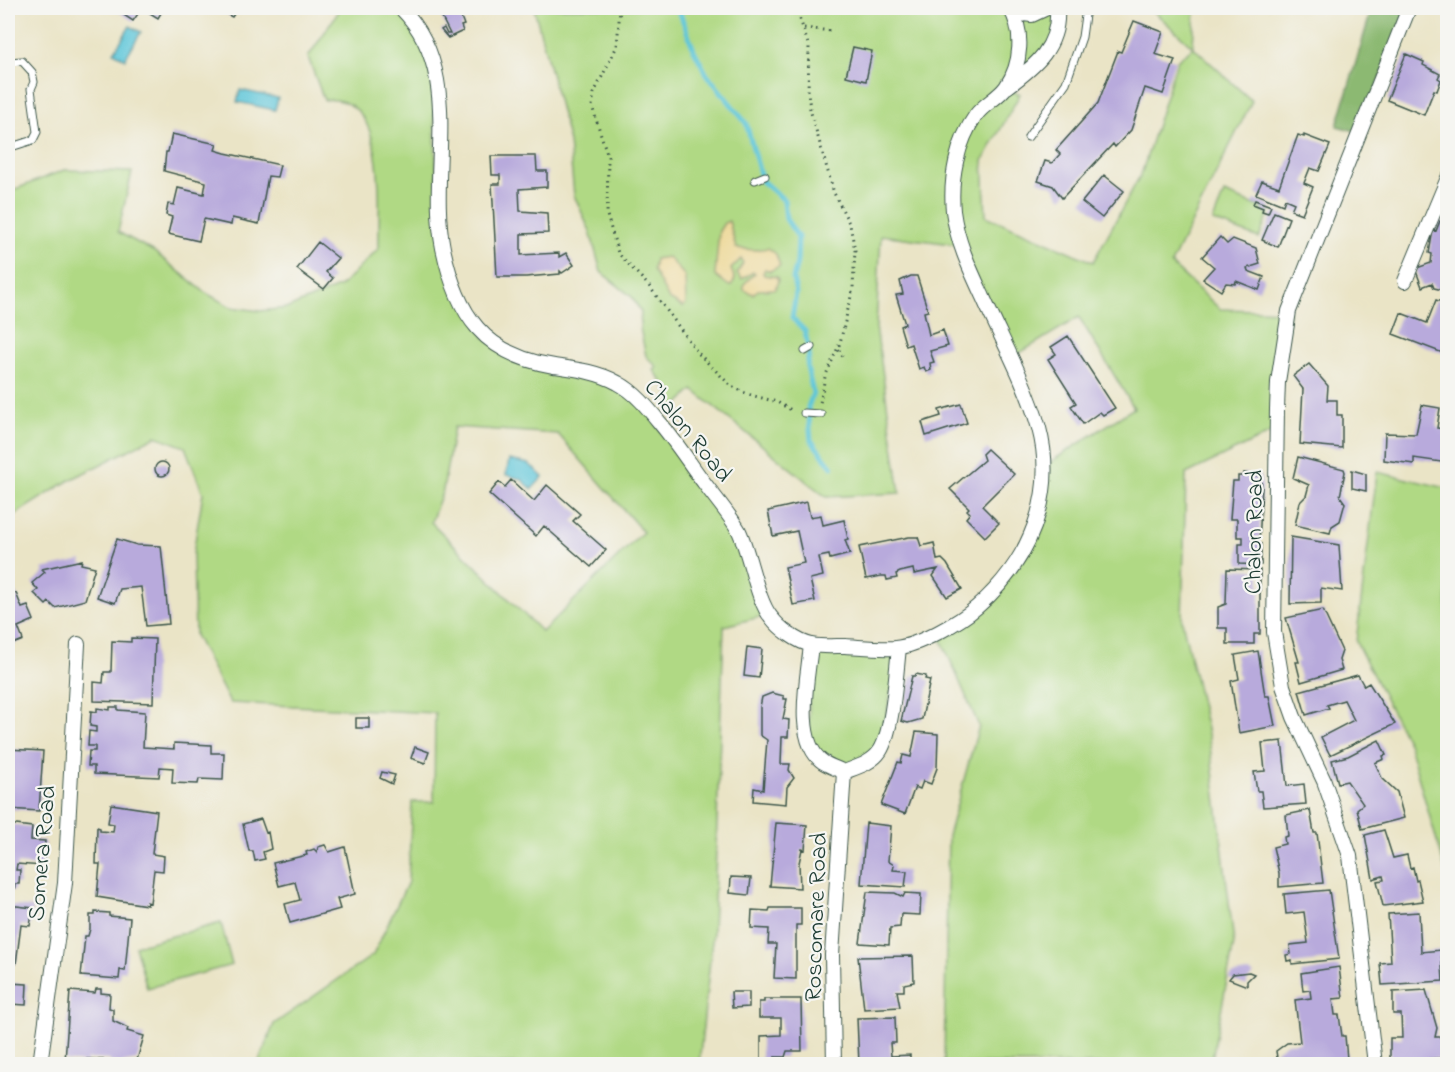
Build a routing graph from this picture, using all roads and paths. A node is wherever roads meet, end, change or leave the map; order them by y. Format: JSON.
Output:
{"nodes":[{"id":1,"x":401,"y":8,"type":"edge"},
{"id":2,"x":620,"y":8,"type":"edge"},
{"id":3,"x":1047,"y":8,"type":"edge"},
{"id":4,"x":1058,"y":8,"type":"edge"},
{"id":5,"x":1086,"y":8,"type":"edge"},
{"id":6,"x":1409,"y":8,"type":"edge"},
{"id":7,"x":1012,"y":10,"type":"edge"},
{"id":8,"x":800,"y":19,"type":"dead end"},
{"id":9,"x":804,"y":28,"type":"junction"},
{"id":10,"x":832,"y":31,"type":"dead end"},
{"id":11,"x":8,"y":53,"type":"edge"},
{"id":12,"x":8,"y":63,"type":"edge"},
{"id":13,"x":1005,"y":88,"type":"junction"},
{"id":14,"x":1028,"y":138,"type":"dead end"},
{"id":15,"x":8,"y":148,"type":"edge"},
{"id":16,"x":765,"y":176,"type":"dead end"},
{"id":17,"x":1448,"y":178,"type":"edge"},
{"id":18,"x":755,"y":180,"type":"dead end"},
{"id":19,"x":1405,"y":281,"type":"dead end"},
{"id":20,"x":838,"y":349,"type":"junction"},
{"id":21,"x":844,"y":359,"type":"dead end"},
{"id":22,"x":804,"y":413,"type":"joint"},
{"id":23,"x":818,"y":414,"type":"joint"},
{"id":24,"x":78,"y":644,"type":"dead end"},
{"id":25,"x":811,"y":645,"type":"junction"},
{"id":26,"x":899,"y":648,"type":"junction"},
{"id":27,"x":844,"y":772,"type":"junction"},
{"id":28,"x":40,"y":1065,"type":"edge"},
{"id":29,"x":834,"y":1065,"type":"edge"},
{"id":30,"x":1376,"y":1065,"type":"edge"}],
"edges":[{"from":1,"to":25,"type":"street","name":"Chalon Road"},
{"from":2,"to":22,"type":"path"},
{"from":3,"to":7,"type":"street","name":"Chalon Road"},
{"from":4,"to":13,"type":"street"},
{"from":5,"to":14,"type":"lane"},
{"from":6,"to":30,"type":"street","name":"Chalon Road"},
{"from":7,"to":13,"type":"street","name":"Chalon Road"},
{"from":8,"to":9,"type":"path"},
{"from":9,"to":10,"type":"path"},
{"from":9,"to":20,"type":"path"},
{"from":11,"to":12,"type":"lane"},
{"from":12,"to":15,"type":"lane"},
{"from":13,"to":26,"type":"street","name":"Chalon Road"},
{"from":16,"to":18,"type":"lane"},
{"from":17,"to":19,"type":"street"},
{"from":20,"to":21,"type":"path"},
{"from":20,"to":23,"type":"path"},
{"from":22,"to":23,"type":"lane"},
{"from":24,"to":28,"type":"street","name":"Somera Road"},
{"from":25,"to":26,"type":"street","name":"Chalon Road"},
{"from":25,"to":27,"type":"street"},
{"from":26,"to":27,"type":"street"},
{"from":27,"to":29,"type":"street","name":"Roscomare Road"}]}
